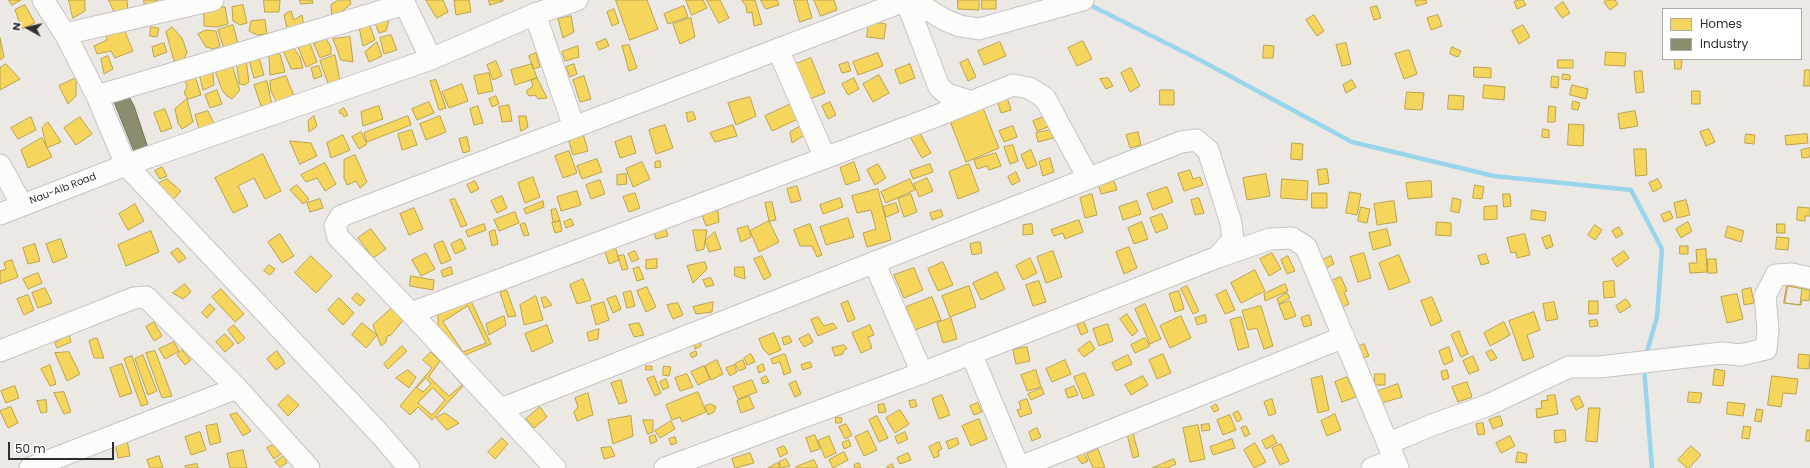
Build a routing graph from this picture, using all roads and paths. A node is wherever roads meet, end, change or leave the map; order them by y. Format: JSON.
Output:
{"nodes":[{"id":1,"x":43,"y":0,"type":"edge"},
{"id":2,"x":213,"y":0,"type":"edge"},
{"id":3,"x":577,"y":0,"type":"edge"},
{"id":4,"x":906,"y":0,"type":"edge"},
{"id":5,"x":912,"y":0,"type":"edge"},
{"id":6,"x":1083,"y":0,"type":"edge"},
{"id":7,"x":404,"y":2,"type":"edge"},
{"id":8,"x":535,"y":14,"type":"junction"},
{"id":9,"x":65,"y":34,"type":"junction"},
{"id":10,"x":778,"y":49,"type":"junction"},
{"id":11,"x":431,"y":59,"type":"junction"},
{"id":12,"x":97,"y":96,"type":"junction"},
{"id":13,"x":969,"y":102,"type":"junction"},
{"id":14,"x":574,"y":127,"type":"junction"},
{"id":15,"x":825,"y":158,"type":"junction"},
{"id":16,"x":0,"y":164,"type":"edge"},
{"id":17,"x":126,"y":165,"type":"junction"},
{"id":18,"x":1088,"y":178,"type":"junction"},
{"id":19,"x":22,"y":205,"type":"junction"},
{"id":20,"x":0,"y":214,"type":"edge"},
{"id":21,"x":1218,"y":257,"type":"junction"},
{"id":22,"x":874,"y":262,"type":"junction"},
{"id":23,"x":1810,"y":278,"type":"edge"},
{"id":24,"x":411,"y":313,"type":"junction"},
{"id":25,"x":1344,"y":337,"type":"junction"},
{"id":26,"x":0,"y":351,"type":"edge"},
{"id":27,"x":971,"y":353,"type":"junction"},
{"id":28,"x":922,"y":373,"type":"junction"},
{"id":29,"x":237,"y":388,"type":"junction"},
{"id":30,"x":500,"y":410,"type":"junction"},
{"id":31,"x":1394,"y":457,"type":"edge"},
{"id":32,"x":30,"y":468,"type":"edge"},
{"id":33,"x":309,"y":468,"type":"edge"},
{"id":34,"x":409,"y":468,"type":"edge"},
{"id":35,"x":555,"y":468,"type":"edge"},
{"id":36,"x":665,"y":468,"type":"edge"},
{"id":37,"x":1019,"y":468,"type":"edge"},
{"id":38,"x":1372,"y":468,"type":"edge"}],
"edges":[{"from":1,"to":9,"type":"street"},
{"from":2,"to":9,"type":"street"},
{"from":3,"to":8,"type":"street","name":"Nau-Aib Road"},
{"from":4,"to":10,"type":"street"},
{"from":4,"to":13,"type":"street"},
{"from":5,"to":6,"type":"street"},
{"from":7,"to":11,"type":"street"},
{"from":7,"to":12,"type":"street"},
{"from":8,"to":11,"type":"street","name":"Nau-Aib Road"},
{"from":8,"to":14,"type":"street"},
{"from":9,"to":12,"type":"street"},
{"from":10,"to":14,"type":"street"},
{"from":10,"to":15,"type":"street"},
{"from":11,"to":17,"type":"street","name":"Nau-Aib Road"},
{"from":12,"to":17,"type":"street"},
{"from":13,"to":15,"type":"street"},
{"from":13,"to":18,"type":"street"},
{"from":14,"to":24,"type":"street"},
{"from":15,"to":24,"type":"street"},
{"from":16,"to":19,"type":"street"},
{"from":17,"to":19,"type":"street","name":"Nau-Aib Road"},
{"from":17,"to":34,"type":"street"},
{"from":18,"to":21,"type":"street"},
{"from":18,"to":22,"type":"street"},
{"from":19,"to":20,"type":"street","name":"Nau-Aib Road"},
{"from":21,"to":25,"type":"street"},
{"from":21,"to":27,"type":"street"},
{"from":22,"to":28,"type":"street"},
{"from":22,"to":30,"type":"street"},
{"from":23,"to":31,"type":"street"},
{"from":24,"to":30,"type":"street"},
{"from":25,"to":31,"type":"street"},
{"from":25,"to":37,"type":"street"},
{"from":26,"to":29,"type":"street"},
{"from":27,"to":28,"type":"street"},
{"from":27,"to":37,"type":"street"},
{"from":28,"to":36,"type":"street"},
{"from":29,"to":32,"type":"street"},
{"from":29,"to":33,"type":"street"},
{"from":30,"to":35,"type":"street"},
{"from":31,"to":38,"type":"street"}]}
